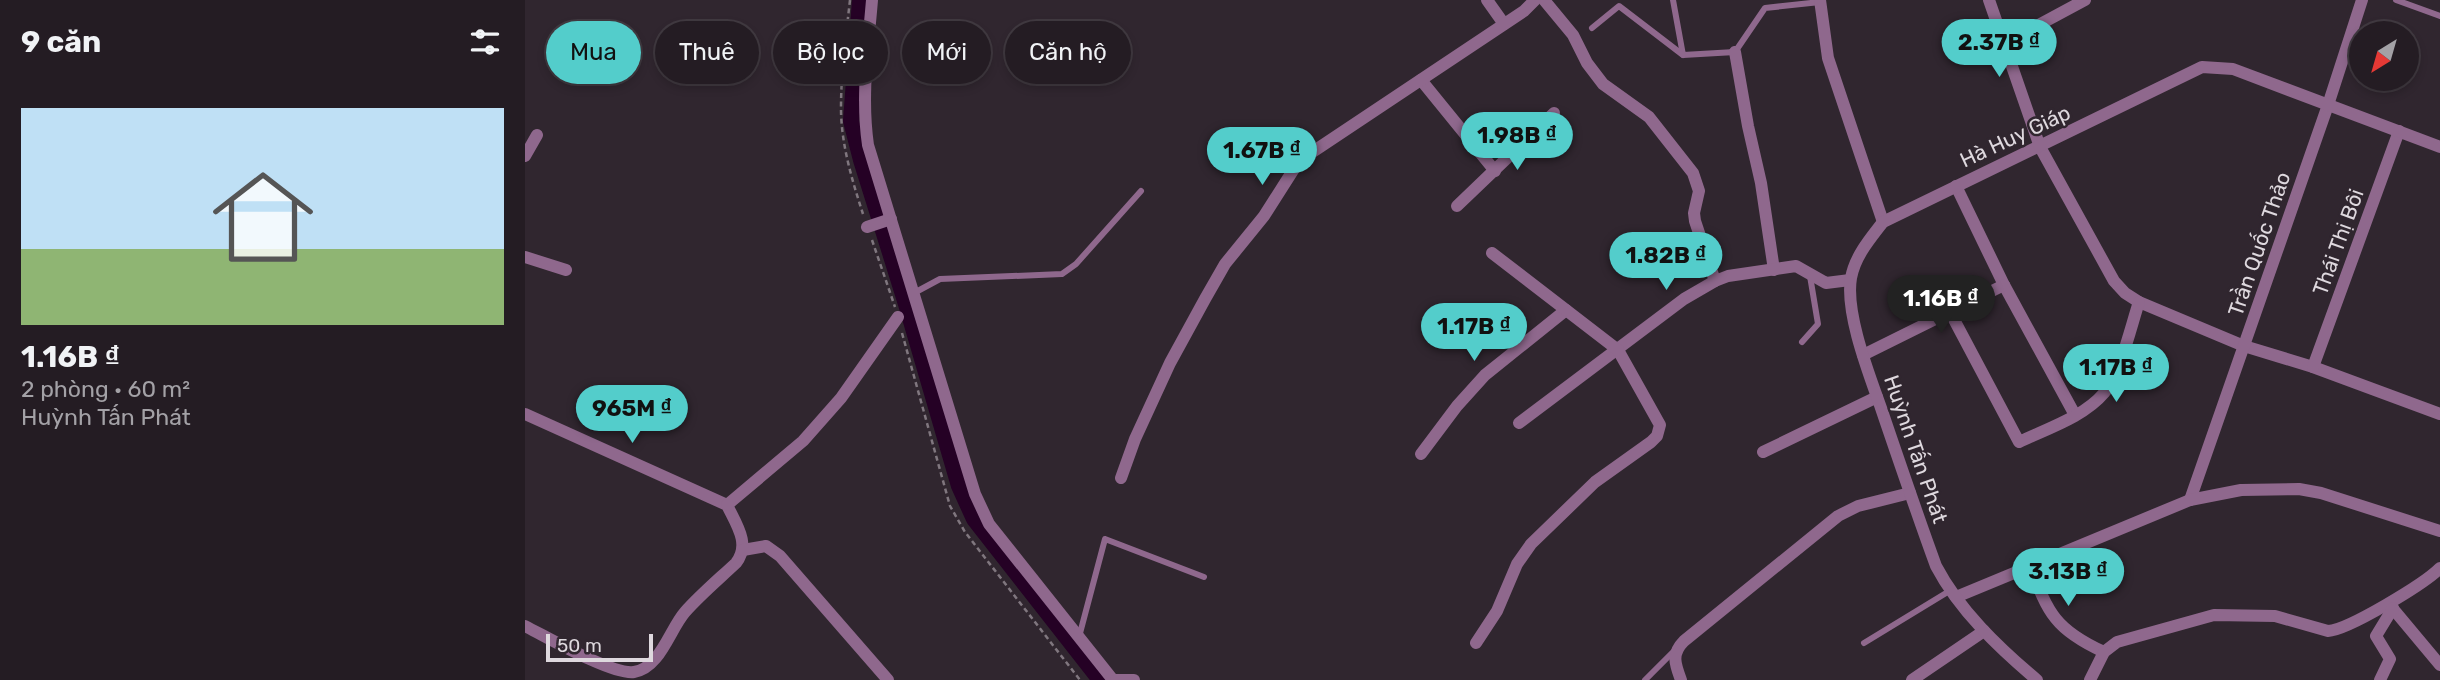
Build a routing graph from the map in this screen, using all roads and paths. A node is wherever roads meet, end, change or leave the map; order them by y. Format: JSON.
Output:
{"nodes":[{"id":1,"x":872,"y":0,"type":"edge"},
{"id":2,"x":1487,"y":0,"type":"edge"},
{"id":3,"x":1535,"y":0,"type":"edge"},
{"id":4,"x":1544,"y":0,"type":"edge"},
{"id":5,"x":1673,"y":0,"type":"edge"},
{"id":6,"x":1989,"y":0,"type":"edge"},
{"id":7,"x":2085,"y":0,"type":"edge"},
{"id":8,"x":2362,"y":0,"type":"edge"},
{"id":9,"x":2396,"y":0,"type":"edge"},
{"id":10,"x":1820,"y":1,"type":"edge"},
{"id":11,"x":2440,"y":16,"type":"edge"},
{"id":12,"x":1504,"y":24,"type":"junction"},
{"id":13,"x":1592,"y":28,"type":"dead end"},
{"id":14,"x":2005,"y":43,"type":"junction"},
{"id":15,"x":1735,"y":52,"type":"junction"},
{"id":16,"x":1683,"y":55,"type":"junction"},
{"id":17,"x":1421,"y":80,"type":"junction"},
{"id":18,"x":2328,"y":105,"type":"junction"},
{"id":19,"x":1554,"y":113,"type":"dead end"},
{"id":20,"x":2399,"y":131,"type":"junction"},
{"id":21,"x":537,"y":135,"type":"dead end"},
{"id":22,"x":2040,"y":147,"type":"junction"},
{"id":23,"x":2440,"y":147,"type":"edge"},
{"id":24,"x":525,"y":156,"type":"edge"},
{"id":25,"x":1495,"y":171,"type":"junction"},
{"id":26,"x":1956,"y":186,"type":"junction"},
{"id":27,"x":1141,"y":191,"type":"dead end"},
{"id":28,"x":1457,"y":206,"type":"dead end"},
{"id":29,"x":891,"y":219,"type":"junction"},
{"id":30,"x":1883,"y":222,"type":"junction"},
{"id":31,"x":867,"y":227,"type":"dead end"},
{"id":32,"x":1492,"y":253,"type":"dead end"},
{"id":33,"x":525,"y":257,"type":"edge"},
{"id":34,"x":566,"y":270,"type":"dead end"},
{"id":35,"x":1774,"y":270,"type":"junction"},
{"id":36,"x":1810,"y":274,"type":"junction"},
{"id":37,"x":1850,"y":279,"type":"junction"},
{"id":38,"x":1715,"y":281,"type":"junction"},
{"id":39,"x":2004,"y":285,"type":"junction"},
{"id":40,"x":914,"y":293,"type":"junction"},
{"id":41,"x":2139,"y":302,"type":"junction"},
{"id":42,"x":1566,"y":310,"type":"junction"},
{"id":43,"x":1950,"y":312,"type":"junction"},
{"id":44,"x":898,"y":317,"type":"dead end"},
{"id":45,"x":1802,"y":342,"type":"dead end"},
{"id":46,"x":2244,"y":346,"type":"junction"},
{"id":47,"x":1618,"y":350,"type":"junction"},
{"id":48,"x":1863,"y":355,"type":"junction"},
{"id":49,"x":2313,"y":367,"type":"junction"},
{"id":50,"x":1877,"y":397,"type":"junction"},
{"id":51,"x":525,"y":414,"type":"edge"},
{"id":52,"x":2440,"y":414,"type":"edge"},
{"id":53,"x":2075,"y":415,"type":"junction"},
{"id":54,"x":1519,"y":423,"type":"dead end"},
{"id":55,"x":1763,"y":452,"type":"dead end"},
{"id":56,"x":1421,"y":454,"type":"dead end"},
{"id":57,"x":1121,"y":478,"type":"dead end"},
{"id":58,"x":1910,"y":493,"type":"junction"},
{"id":59,"x":2190,"y":499,"type":"junction"},
{"id":60,"x":727,"y":505,"type":"junction"},
{"id":61,"x":2440,"y":531,"type":"edge"},
{"id":62,"x":743,"y":550,"type":"junction"},
{"id":63,"x":2030,"y":565,"type":"junction"},
{"id":64,"x":2440,"y":568,"type":"edge"},
{"id":65,"x":1204,"y":577,"type":"dead end"},
{"id":66,"x":1954,"y":594,"type":"junction"},
{"id":67,"x":2390,"y":605,"type":"junction"},
{"id":68,"x":525,"y":626,"type":"edge"},
{"id":69,"x":1984,"y":631,"type":"junction"},
{"id":70,"x":1079,"y":638,"type":"junction"},
{"id":71,"x":1476,"y":643,"type":"dead end"},
{"id":72,"x":1864,"y":643,"type":"dead end"},
{"id":73,"x":1679,"y":647,"type":"junction"},
{"id":74,"x":2104,"y":652,"type":"junction"},
{"id":75,"x":2440,"y":665,"type":"edge"},
{"id":76,"x":888,"y":680,"type":"edge"},
{"id":77,"x":1114,"y":680,"type":"edge"},
{"id":78,"x":1134,"y":680,"type":"edge"},
{"id":79,"x":1645,"y":680,"type":"edge"},
{"id":80,"x":1681,"y":680,"type":"edge"},
{"id":81,"x":1912,"y":680,"type":"edge"},
{"id":82,"x":2037,"y":680,"type":"edge"},
{"id":83,"x":2090,"y":680,"type":"edge"},
{"id":84,"x":2380,"y":680,"type":"edge"}],
"edges":[{"from":1,"to":29,"type":"street"},
{"from":2,"to":12,"type":"street"},
{"from":3,"to":12,"type":"street"},
{"from":4,"to":38,"type":"street"},
{"from":5,"to":16,"type":"lane"},
{"from":6,"to":14,"type":"street"},
{"from":7,"to":14,"type":"street"},
{"from":8,"to":18,"type":"street","name":"Trần Quốc Thảo"},
{"from":9,"to":11,"type":"lane"},
{"from":10,"to":15,"type":"lane"},
{"from":10,"to":30,"type":"street"},
{"from":12,"to":17,"type":"street"},
{"from":13,"to":16,"type":"lane"},
{"from":14,"to":22,"type":"street"},
{"from":15,"to":16,"type":"lane"},
{"from":15,"to":35,"type":"street"},
{"from":17,"to":25,"type":"street"},
{"from":17,"to":57,"type":"street"},
{"from":18,"to":20,"type":"street","name":"Hà Huy Giáp"},
{"from":18,"to":22,"type":"street","name":"Hà Huy Giáp"},
{"from":18,"to":46,"type":"street","name":"Trần Quốc Thảo"},
{"from":19,"to":25,"type":"street"},
{"from":20,"to":23,"type":"street","name":"Hà Huy Giáp"},
{"from":20,"to":49,"type":"street","name":"Thái Thị Bôi"},
{"from":21,"to":24,"type":"street"},
{"from":22,"to":26,"type":"street","name":"Hà Huy Giáp"},
{"from":22,"to":41,"type":"street"},
{"from":25,"to":28,"type":"street"},
{"from":26,"to":30,"type":"street","name":"Hà Huy Giáp"},
{"from":26,"to":39,"type":"street"},
{"from":27,"to":40,"type":"lane"},
{"from":29,"to":31,"type":"street"},
{"from":29,"to":40,"type":"street"},
{"from":30,"to":37,"type":"street"},
{"from":32,"to":42,"type":"street"},
{"from":33,"to":34,"type":"street"},
{"from":35,"to":36,"type":"street"},
{"from":35,"to":38,"type":"street"},
{"from":36,"to":37,"type":"street"},
{"from":36,"to":45,"type":"lane"},
{"from":37,"to":48,"type":"street","name":"Huỳnh Tấn Phát"},
{"from":38,"to":47,"type":"street"},
{"from":39,"to":43,"type":"street"},
{"from":39,"to":53,"type":"street"},
{"from":40,"to":70,"type":"street"},
{"from":41,"to":46,"type":"street"},
{"from":41,"to":53,"type":"street"},
{"from":42,"to":47,"type":"street"},
{"from":42,"to":56,"type":"street"},
{"from":43,"to":48,"type":"street"},
{"from":43,"to":53,"type":"street"},
{"from":44,"to":60,"type":"street"},
{"from":46,"to":49,"type":"street"},
{"from":46,"to":59,"type":"street","name":"Trần Quốc Thảo"},
{"from":47,"to":54,"type":"street"},
{"from":47,"to":71,"type":"street"},
{"from":48,"to":50,"type":"street","name":"Huỳnh Tấn Phát"},
{"from":49,"to":52,"type":"street"},
{"from":50,"to":55,"type":"street"},
{"from":50,"to":58,"type":"street","name":"Huỳnh Tấn Phát"},
{"from":51,"to":60,"type":"street"},
{"from":58,"to":66,"type":"street","name":"Huỳnh Tấn Phát"},
{"from":58,"to":73,"type":"street"},
{"from":59,"to":61,"type":"street"},
{"from":59,"to":63,"type":"street"},
{"from":60,"to":62,"type":"street"},
{"from":62,"to":68,"type":"street"},
{"from":62,"to":76,"type":"street"},
{"from":63,"to":66,"type":"street"},
{"from":63,"to":74,"type":"street"},
{"from":64,"to":67,"type":"street"},
{"from":65,"to":70,"type":"lane"},
{"from":66,"to":69,"type":"street","name":"Huỳnh Tấn Phát"},
{"from":66,"to":72,"type":"lane"},
{"from":67,"to":74,"type":"street"},
{"from":67,"to":75,"type":"street"},
{"from":67,"to":84,"type":"street"},
{"from":69,"to":81,"type":"street"},
{"from":69,"to":82,"type":"street","name":"Huỳnh Tấn Phát"},
{"from":70,"to":77,"type":"street"},
{"from":73,"to":79,"type":"lane"},
{"from":73,"to":80,"type":"street"},
{"from":74,"to":83,"type":"street"},
{"from":77,"to":78,"type":"street"}]}
